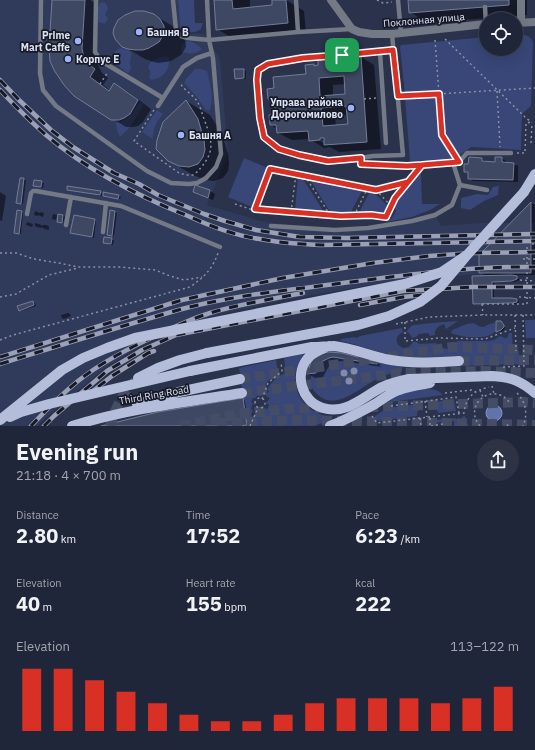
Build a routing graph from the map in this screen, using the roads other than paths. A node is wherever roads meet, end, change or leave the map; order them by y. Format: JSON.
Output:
{"nodes":[{"id":1,"x":41,"y":0,"type":"edge"},
{"id":2,"x":96,"y":0,"type":"edge"},
{"id":3,"x":173,"y":0,"type":"edge"},
{"id":4,"x":207,"y":0,"type":"edge"},
{"id":5,"x":296,"y":0,"type":"edge"},
{"id":6,"x":331,"y":0,"type":"edge"},
{"id":7,"x":521,"y":0,"type":"edge"},
{"id":8,"x":396,"y":1,"type":"edge"},
{"id":9,"x":485,"y":7,"type":"dead end"},
{"id":10,"x":485,"y":12,"type":"edge"},
{"id":11,"x":519,"y":12,"type":"edge"},
{"id":12,"x":535,"y":22,"type":"edge"},
{"id":13,"x":523,"y":23,"type":"edge"},
{"id":14,"x":479,"y":25,"type":"edge"},
{"id":15,"x":352,"y":29,"type":"junction"},
{"id":16,"x":298,"y":32,"type":"junction"},
{"id":17,"x":401,"y":33,"type":"junction"},
{"id":18,"x":392,"y":34,"type":"junction"},
{"id":19,"x":209,"y":40,"type":"junction"},
{"id":20,"x":393,"y":50,"type":"junction"},
{"id":21,"x":212,"y":52,"type":"junction"},
{"id":22,"x":380,"y":52,"type":"junction"},
{"id":23,"x":162,"y":98,"type":"junction"},
{"id":24,"x":158,"y":106,"type":"road end"},
{"id":25,"x":386,"y":143,"type":"dead end"},
{"id":26,"x":511,"y":152,"type":"dead end"},
{"id":27,"x":361,"y":158,"type":"junction"},
{"id":28,"x":453,"y":163,"type":"junction"},
{"id":29,"x":535,"y":174,"type":"edge"},
{"id":30,"x":460,"y":185,"type":"junction"},
{"id":31,"x":487,"y":190,"type":"dead end"},
{"id":32,"x":70,"y":197,"type":"junction"},
{"id":33,"x":106,"y":203,"type":"junction"},
{"id":34,"x":27,"y":214,"type":"dead end"},
{"id":35,"x":66,"y":225,"type":"dead end"},
{"id":36,"x":271,"y":226,"type":"dead end"},
{"id":37,"x":103,"y":232,"type":"dead end"},
{"id":38,"x":220,"y":247,"type":"road end"},
{"id":39,"x":467,"y":255,"type":"junction"},
{"id":40,"x":329,"y":346,"type":"junction"},
{"id":41,"x":459,"y":361,"type":"tunnel mouth"},
{"id":42,"x":461,"y":377,"type":"junction"},
{"id":43,"x":138,"y":378,"type":"tunnel mouth"},
{"id":44,"x":240,"y":379,"type":"tunnel mouth"},
{"id":45,"x":242,"y":393,"type":"tunnel mouth"},
{"id":46,"x":535,"y":393,"type":"edge"},
{"id":47,"x":96,"y":419,"type":"junction"},
{"id":48,"x":0,"y":421,"type":"edge"},
{"id":49,"x":75,"y":425,"type":"edge"},
{"id":50,"x":330,"y":426,"type":"edge"}],
"edges":[{"from":1,"to":21,"type":"lane"},
{"from":2,"to":23,"type":"lane"},
{"from":3,"to":19,"type":"lane"},
{"from":4,"to":19,"type":"lane"},
{"from":5,"to":16,"type":"lane"},
{"from":6,"to":15,"type":"street"},
{"from":7,"to":11,"type":"street"},
{"from":8,"to":17,"type":"lane"},
{"from":9,"to":10,"type":"lane"},
{"from":12,"to":13,"type":"street"},
{"from":14,"to":17,"type":"street","name":"Поклонная улица"},
{"from":15,"to":16,"type":"lane"},
{"from":15,"to":18,"type":"street","name":"Поклонная улица"},
{"from":16,"to":19,"type":"lane"},
{"from":17,"to":18,"type":"street","name":"Поклонная улица"},
{"from":18,"to":20,"type":"lane"},
{"from":19,"to":21,"type":"lane"},
{"from":20,"to":22,"type":"lane"},
{"from":20,"to":27,"type":"lane"},
{"from":21,"to":23,"type":"lane"},
{"from":22,"to":25,"type":"lane"},
{"from":22,"to":27,"type":"lane"},
{"from":23,"to":24,"type":"lane"},
{"from":26,"to":28,"type":"lane"},
{"from":27,"to":28,"type":"lane"},
{"from":28,"to":30,"type":"lane"},
{"from":29,"to":39,"type":"main road","bridge":true},
{"from":30,"to":31,"type":"lane"},
{"from":30,"to":36,"type":"lane"},
{"from":32,"to":33,"type":"lane"},
{"from":32,"to":34,"type":"lane"},
{"from":32,"to":35,"type":"lane"},
{"from":33,"to":37,"type":"lane"},
{"from":33,"to":38,"type":"lane"},
{"from":39,"to":43,"type":"main road","bridge":true},
{"from":39,"to":48,"type":"main road","bridge":true},
{"from":40,"to":41,"type":"main road"},
{"from":40,"to":42,"type":"main road"},
{"from":40,"to":48,"type":"main road","bridge":true},
{"from":42,"to":46,"type":"main road"},
{"from":42,"to":50,"type":"main road"},
{"from":44,"to":47,"type":"main road"},
{"from":45,"to":47,"type":"main road","name":"Third Ring Road"},
{"from":47,"to":49,"type":"main road","name":"Third Ring Road"}]}
